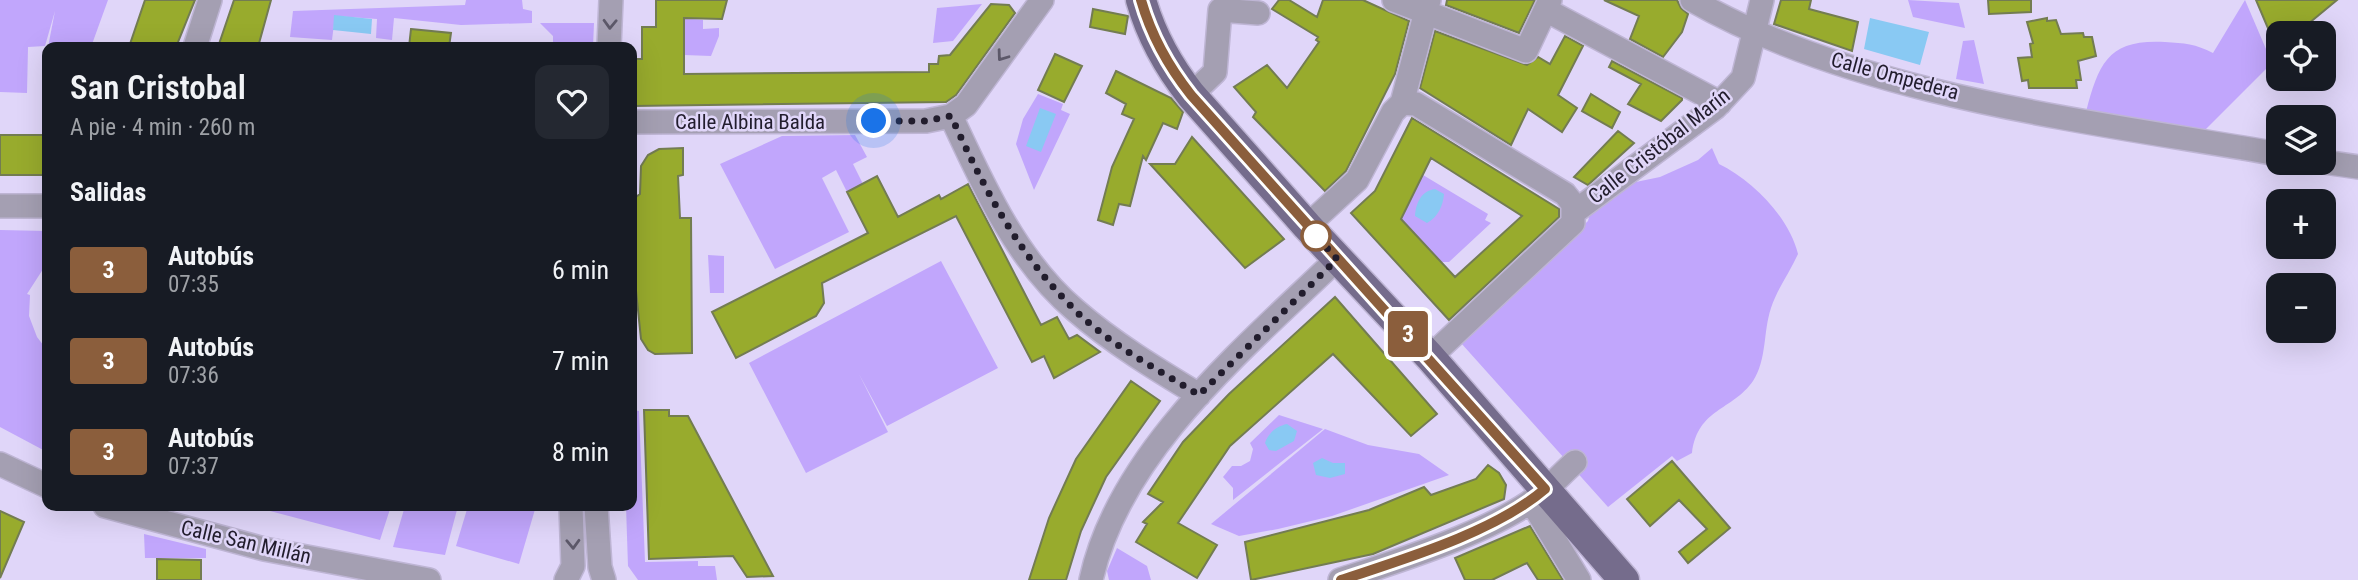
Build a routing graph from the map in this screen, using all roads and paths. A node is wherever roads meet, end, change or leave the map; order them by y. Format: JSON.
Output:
{"nodes":[{"id":1,"x":209,"y":0,"type":"edge"},
{"id":2,"x":611,"y":0,"type":"edge"},
{"id":3,"x":1042,"y":0,"type":"edge"},
{"id":4,"x":1141,"y":0,"type":"edge"},
{"id":5,"x":1394,"y":0,"type":"edge"},
{"id":6,"x":1692,"y":0,"type":"edge"},
{"id":7,"x":1762,"y":0,"type":"edge"},
{"id":8,"x":1548,"y":5,"type":"edge"},
{"id":9,"x":1427,"y":6,"type":"edge"},
{"id":10,"x":1258,"y":13,"type":"dead end"},
{"id":11,"x":1753,"y":32,"type":"junction"},
{"id":12,"x":196,"y":42,"type":"edge"},
{"id":13,"x":608,"y":42,"type":"edge"},
{"id":14,"x":1191,"y":95,"type":"junction"},
{"id":15,"x":1402,"y":103,"type":"junction"},
{"id":16,"x":1720,"y":103,"type":"junction"},
{"id":17,"x":951,"y":116,"type":"junction"},
{"id":18,"x":637,"y":122,"type":"edge"},
{"id":19,"x":2266,"y":152,"type":"edge"},
{"id":20,"x":2336,"y":164,"type":"edge"},
{"id":21,"x":2358,"y":167,"type":"edge"},
{"id":22,"x":0,"y":206,"type":"edge"},
{"id":23,"x":42,"y":206,"type":"edge"},
{"id":24,"x":1573,"y":213,"type":"junction"},
{"id":25,"x":1307,"y":226,"type":"junction"},
{"id":26,"x":1337,"y":259,"type":"junction"},
{"id":27,"x":1430,"y":357,"type":"junction"},
{"id":28,"x":1199,"y":395,"type":"junction"},
{"id":29,"x":1575,"y":462,"type":"dead end"},
{"id":30,"x":0,"y":464,"type":"edge"},
{"id":31,"x":42,"y":484,"type":"edge"},
{"id":32,"x":1538,"y":495,"type":"junction"},
{"id":33,"x":124,"y":511,"type":"edge"},
{"id":34,"x":571,"y":511,"type":"edge"},
{"id":35,"x":597,"y":511,"type":"edge"},
{"id":36,"x":429,"y":580,"type":"edge"},
{"id":37,"x":566,"y":580,"type":"edge"},
{"id":38,"x":604,"y":580,"type":"edge"},
{"id":39,"x":1091,"y":580,"type":"edge"},
{"id":40,"x":1340,"y":580,"type":"edge"},
{"id":41,"x":1579,"y":580,"type":"edge"},
{"id":42,"x":1624,"y":580,"type":"edge"}],
"edges":[{"from":1,"to":12,"type":"street"},
{"from":2,"to":13,"type":"street","one_way":true},
{"from":3,"to":17,"type":"street","one_way":true},
{"from":4,"to":14,"type":"main road"},
{"from":5,"to":9,"type":"street"},
{"from":6,"to":11,"type":"street","name":"Calle Ompedera"},
{"from":7,"to":11,"type":"street","name":"Calle Cristóbal Marín"},
{"from":8,"to":9,"type":"street"},
{"from":8,"to":16,"type":"street"},
{"from":9,"to":15,"type":"street"},
{"from":10,"to":14,"type":"street"},
{"from":11,"to":16,"type":"street","name":"Calle Cristóbal Marín"},
{"from":11,"to":19,"type":"street","name":"Calle Ompedera"},
{"from":14,"to":25,"type":"main road"},
{"from":15,"to":24,"type":"street"},
{"from":15,"to":25,"type":"street"},
{"from":16,"to":24,"type":"street","name":"Calle Cristóbal Marín"},
{"from":17,"to":18,"type":"street","name":"Calle Albina Balda"},
{"from":17,"to":28,"type":"street"},
{"from":20,"to":21,"type":"street"},
{"from":22,"to":23,"type":"street"},
{"from":24,"to":27,"type":"street","name":"Calle Cristóbal Marín"},
{"from":25,"to":26,"type":"main road"},
{"from":26,"to":27,"type":"main road"},
{"from":26,"to":28,"type":"street"},
{"from":27,"to":32,"type":"main road"},
{"from":28,"to":39,"type":"street"},
{"from":29,"to":32,"type":"street"},
{"from":30,"to":31,"type":"street"},
{"from":32,"to":40,"type":"street"},
{"from":32,"to":41,"type":"street"},
{"from":32,"to":42,"type":"main road"},
{"from":33,"to":36,"type":"street","name":"Calle San Millán"},
{"from":34,"to":37,"type":"street","one_way":true},
{"from":35,"to":38,"type":"street"}]}
